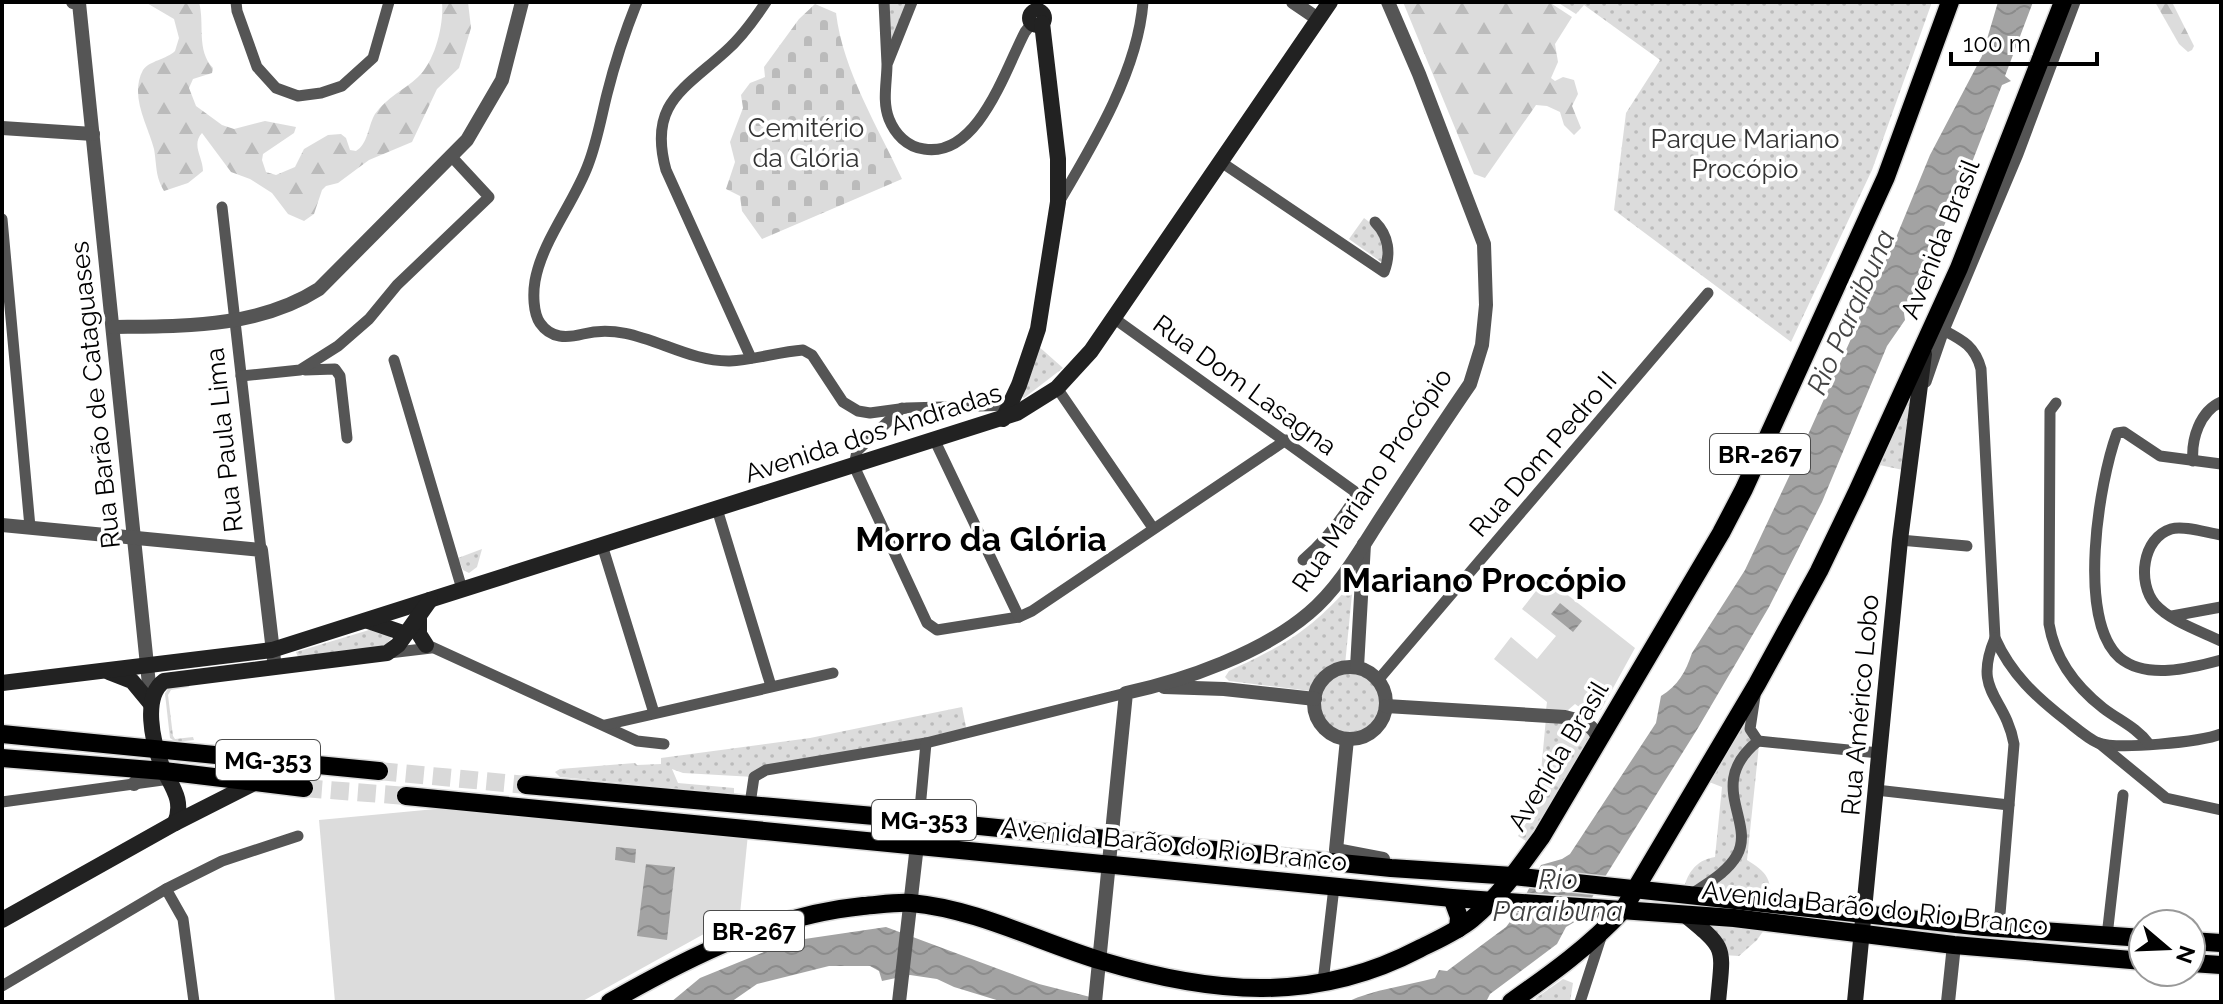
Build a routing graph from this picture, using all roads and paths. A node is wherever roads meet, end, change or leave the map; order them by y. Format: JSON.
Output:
{"nodes":[{"id":1,"x":73,"y":2,"type":"edge"},
{"id":2,"x":79,"y":2,"type":"edge"},
{"id":3,"x":236,"y":2,"type":"edge"},
{"id":4,"x":389,"y":2,"type":"edge"},
{"id":5,"x":522,"y":2,"type":"edge"},
{"id":6,"x":637,"y":2,"type":"edge"},
{"id":7,"x":766,"y":2,"type":"edge"},
{"id":8,"x":884,"y":2,"type":"edge"},
{"id":9,"x":912,"y":2,"type":"edge"},
{"id":10,"x":1143,"y":2,"type":"edge"},
{"id":11,"x":1293,"y":2,"type":"edge"},
{"id":12,"x":1330,"y":2,"type":"edge"},
{"id":13,"x":1388,"y":2,"type":"edge"},
{"id":14,"x":1950,"y":2,"type":"edge"},
{"id":15,"x":2063,"y":2,"type":"edge"},
{"id":16,"x":2075,"y":2,"type":"edge"},
{"id":17,"x":1036,"y":14,"type":"edge"},
{"id":18,"x":1318,"y":19,"type":"junction"},
{"id":19,"x":887,"y":66,"type":"junction"},
{"id":20,"x":2,"y":128,"type":"edge"},
{"id":21,"x":93,"y":134,"type":"junction"},
{"id":22,"x":451,"y":156,"type":"junction"},
{"id":23,"x":1221,"y":162,"type":"junction"},
{"id":24,"x":1058,"y":202,"type":"junction"},
{"id":25,"x":222,"y":207,"type":"dead end"},
{"id":26,"x":2,"y":219,"type":"edge"},
{"id":27,"x":1375,"y":222,"type":"dead end"},
{"id":28,"x":1708,"y":293,"type":"dead end"},
{"id":29,"x":1115,"y":319,"type":"junction"},
{"id":30,"x":235,"y":320,"type":"junction"},
{"id":31,"x":113,"y":327,"type":"junction"},
{"id":32,"x":1939,"y":328,"type":"junction"},
{"id":33,"x":1925,"y":344,"type":"junction"},
{"id":34,"x":751,"y":358,"type":"junction"},
{"id":35,"x":394,"y":360,"type":"dead end"},
{"id":36,"x":300,"y":370,"type":"junction"},
{"id":37,"x":241,"y":376,"type":"junction"},
{"id":38,"x":1057,"y":388,"type":"junction"},
{"id":39,"x":2221,"y":402,"type":"edge"},
{"id":40,"x":2056,"y":403,"type":"dead end"},
{"id":41,"x":903,"y":408,"type":"junction"},
{"id":42,"x":1006,"y":412,"type":"junction"},
{"id":43,"x":1915,"y":413,"type":"junction"},
{"id":44,"x":347,"y":438,"type":"dead end"},
{"id":45,"x":1286,"y":440,"type":"junction"},
{"id":46,"x":935,"y":441,"type":"junction"},
{"id":47,"x":2193,"y":461,"type":"junction"},
{"id":48,"x":2221,"y":464,"type":"edge"},
{"id":49,"x":854,"y":466,"type":"junction"},
{"id":50,"x":717,"y":509,"type":"junction"},
{"id":51,"x":2,"y":525,"type":"edge"},
{"id":52,"x":30,"y":527,"type":"junction"},
{"id":53,"x":1153,"y":528,"type":"junction"},
{"id":54,"x":2221,"y":535,"type":"edge"},
{"id":55,"x":134,"y":537,"type":"junction"},
{"id":56,"x":1900,"y":540,"type":"junction"},
{"id":57,"x":1364,"y":544,"type":"junction"},
{"id":58,"x":602,"y":545,"type":"junction"},
{"id":59,"x":1967,"y":546,"type":"dead end"},
{"id":60,"x":261,"y":550,"type":"junction"},
{"id":61,"x":1303,"y":560,"type":"dead end"},
{"id":62,"x":462,"y":589,"type":"junction"},
{"id":63,"x":1361,"y":591,"type":"junction"},
{"id":64,"x":1330,"y":592,"type":"junction"},
{"id":65,"x":431,"y":598,"type":"junction"},
{"id":66,"x":2221,"y":607,"type":"edge"},
{"id":67,"x":419,"y":613,"type":"junction"},
{"id":68,"x":2171,"y":616,"type":"junction"},
{"id":69,"x":1019,"y":617,"type":"junction"},
{"id":70,"x":368,"y":621,"type":"junction"},
{"id":71,"x":406,"y":634,"type":"junction"},
{"id":72,"x":1995,"y":638,"type":"junction"},
{"id":73,"x":2221,"y":641,"type":"edge"},
{"id":74,"x":429,"y":646,"type":"junction"},
{"id":75,"x":387,"y":653,"type":"junction"},
{"id":76,"x":274,"y":659,"type":"junction"},
{"id":77,"x":1230,"y":659,"type":"junction"},
{"id":78,"x":2221,"y":660,"type":"edge"},
{"id":79,"x":147,"y":665,"type":"junction"},
{"id":80,"x":1357,"y":667,"type":"junction"},
{"id":81,"x":105,"y":670,"type":"junction"},
{"id":82,"x":833,"y":673,"type":"dead end"},
{"id":83,"x":1379,"y":679,"type":"junction"},
{"id":84,"x":2,"y":683,"type":"edge"},
{"id":85,"x":1757,"y":684,"type":"junction"},
{"id":86,"x":771,"y":686,"type":"junction"},
{"id":87,"x":1155,"y":687,"type":"junction"},
{"id":88,"x":1224,"y":689,"type":"junction"},
{"id":89,"x":1126,"y":693,"type":"junction"},
{"id":90,"x":1315,"y":699,"type":"junction"},
{"id":91,"x":151,"y":704,"type":"junction"},
{"id":92,"x":1386,"y":706,"type":"junction"},
{"id":93,"x":654,"y":713,"type":"junction"},
{"id":94,"x":636,"y":719,"type":"junction"},
{"id":95,"x":605,"y":725,"type":"junction"},
{"id":96,"x":2,"y":734,"type":"edge"},
{"id":97,"x":2221,"y":734,"type":"edge"},
{"id":98,"x":1347,"y":739,"type":"junction"},
{"id":99,"x":1599,"y":740,"type":"junction"},
{"id":100,"x":637,"y":741,"type":"junction"},
{"id":101,"x":1758,"y":741,"type":"junction"},
{"id":102,"x":926,"y":743,"type":"junction"},
{"id":103,"x":2099,"y":743,"type":"junction"},
{"id":104,"x":664,"y":744,"type":"dead end"},
{"id":105,"x":2149,"y":744,"type":"junction"},
{"id":106,"x":157,"y":750,"type":"junction"},
{"id":107,"x":1879,"y":753,"type":"junction"},
{"id":108,"x":2,"y":758,"type":"edge"},
{"id":109,"x":379,"y":771,"type":"tunnel mouth"},
{"id":110,"x":167,"y":775,"type":"junction"},
{"id":111,"x":134,"y":776,"type":"junction"},
{"id":112,"x":256,"y":782,"type":"junction"},
{"id":113,"x":526,"y":785,"type":"tunnel mouth"},
{"id":114,"x":304,"y":788,"type":"tunnel mouth"},
{"id":115,"x":1876,"y":790,"type":"junction"},
{"id":116,"x":2123,"y":795,"type":"dead end"},
{"id":117,"x":406,"y":796,"type":"tunnel mouth"},
{"id":118,"x":2,"y":802,"type":"edge"},
{"id":119,"x":750,"y":804,"type":"junction"},
{"id":120,"x":2009,"y":805,"type":"junction"},
{"id":121,"x":2221,"y":810,"type":"edge"},
{"id":122,"x":919,"y":820,"type":"junction"},
{"id":123,"x":175,"y":823,"type":"junction"},
{"id":124,"x":298,"y":836,"type":"dead end"},
{"id":125,"x":1111,"y":841,"type":"junction"},
{"id":126,"x":917,"y":845,"type":"junction"},
{"id":127,"x":1109,"y":863,"type":"junction"},
{"id":128,"x":1417,"y":870,"type":"junction"},
{"id":129,"x":1522,"y":877,"type":"junction"},
{"id":130,"x":1334,"y":887,"type":"junction"},
{"id":131,"x":1627,"y":888,"type":"junction"},
{"id":132,"x":166,"y":889,"type":"junction"},
{"id":133,"x":1690,"y":895,"type":"junction"},
{"id":134,"x":1452,"y":898,"type":"junction"},
{"id":135,"x":1499,"y":900,"type":"junction"},
{"id":136,"x":910,"y":908,"type":"junction"},
{"id":137,"x":1623,"y":910,"type":"junction"},
{"id":138,"x":1866,"y":913,"type":"junction"},
{"id":139,"x":1684,"y":914,"type":"junction"},
{"id":140,"x":2,"y":920,"type":"edge"},
{"id":141,"x":1987,"y":927,"type":"junction"},
{"id":142,"x":1458,"y":929,"type":"junction"},
{"id":143,"x":1604,"y":930,"type":"junction"},
{"id":144,"x":1863,"y":932,"type":"junction"},
{"id":145,"x":2107,"y":936,"type":"junction"},
{"id":146,"x":2127,"y":937,"type":"edge"},
{"id":147,"x":1954,"y":945,"type":"junction"},
{"id":148,"x":2127,"y":959,"type":"edge"},
{"id":149,"x":1100,"y":965,"type":"junction"},
{"id":150,"x":1323,"y":982,"type":"junction"},
{"id":151,"x":2,"y":986,"type":"edge"},
{"id":152,"x":900,"y":997,"type":"edge"},
{"id":153,"x":193,"y":1002,"type":"edge"},
{"id":154,"x":610,"y":1002,"type":"edge"},
{"id":155,"x":1095,"y":1002,"type":"edge"},
{"id":156,"x":1511,"y":1002,"type":"edge"},
{"id":157,"x":1580,"y":1002,"type":"edge"},
{"id":158,"x":1718,"y":1002,"type":"edge"},
{"id":159,"x":1855,"y":1002,"type":"edge"},
{"id":160,"x":1948,"y":1002,"type":"edge"}],
"edges":[{"from":1,"to":2,"type":"street"},
{"from":2,"to":21,"type":"street","name":"Rua Barão de Cataguases"},
{"from":3,"to":4,"type":"street"},
{"from":5,"to":22,"type":"street"},
{"from":6,"to":34,"type":"street"},
{"from":7,"to":34,"type":"street"},
{"from":8,"to":19,"type":"street"},
{"from":9,"to":19,"type":"street"},
{"from":10,"to":24,"type":"street"},
{"from":11,"to":18,"type":"street"},
{"from":12,"to":18,"type":"main road","name":"Avenida dos Andradas"},
{"from":13,"to":57,"type":"street","name":"Rua Mariano Procópio"},
{"from":14,"to":99,"type":"main road","name":"Avenida Brasil","number":"BR-267"},
{"from":15,"to":32,"type":"main road","name":"Avenida Brasil"},
{"from":16,"to":32,"type":"street","name":"Rua Américo Lobo"},
{"from":17,"to":19,"type":"street"},
{"from":17,"to":24,"type":"main road"},
{"from":18,"to":23,"type":"main road","name":"Avenida dos Andradas"},
{"from":20,"to":21,"type":"street"},
{"from":21,"to":31,"type":"street","name":"Rua Barão de Cataguases"},
{"from":22,"to":30,"type":"street"},
{"from":22,"to":36,"type":"street"},
{"from":23,"to":27,"type":"street"},
{"from":23,"to":29,"type":"main road","name":"Avenida dos Andradas"},
{"from":24,"to":42,"type":"main road"},
{"from":25,"to":30,"type":"street","name":"Rua Paula Lima"},
{"from":26,"to":52,"type":"street"},
{"from":28,"to":83,"type":"street","name":"Rua Dom Pedro II"},
{"from":29,"to":38,"type":"main road","name":"Avenida dos Andradas"},
{"from":29,"to":45,"type":"street","name":"Rua Dom Lasagna"},
{"from":30,"to":31,"type":"street"},
{"from":30,"to":37,"type":"street","name":"Rua Paula Lima"},
{"from":31,"to":55,"type":"street","name":"Rua Barão de Cataguases"},
{"from":32,"to":33,"type":"main road","name":"Avenida Brasil"},
{"from":32,"to":43,"type":"street","name":"Rua Américo Lobo"},
{"from":32,"to":72,"type":"street"},
{"from":33,"to":43,"type":"main road","name":"Rua Américo Lobo"},
{"from":33,"to":85,"type":"main road","name":"Avenida Brasil"},
{"from":34,"to":41,"type":"street"},
{"from":35,"to":62,"type":"street"},
{"from":36,"to":37,"type":"street"},
{"from":36,"to":44,"type":"street"},
{"from":37,"to":60,"type":"street","name":"Rua Paula Lima"},
{"from":38,"to":42,"type":"main road","name":"Avenida dos Andradas"},
{"from":38,"to":53,"type":"street"},
{"from":39,"to":47,"type":"street"},
{"from":40,"to":105,"type":"street"},
{"from":41,"to":42,"type":"street"},
{"from":41,"to":49,"type":"street"},
{"from":42,"to":46,"type":"main road","name":"Avenida dos Andradas"},
{"from":43,"to":56,"type":"main road","name":"Rua Américo Lobo"},
{"from":45,"to":53,"type":"street"},
{"from":45,"to":61,"type":"street","name":"Rua Dom Lasagna"},
{"from":46,"to":49,"type":"main road","name":"Avenida dos Andradas"},
{"from":46,"to":69,"type":"street"},
{"from":47,"to":48,"type":"street"},
{"from":47,"to":78,"type":"street"},
{"from":49,"to":50,"type":"main road","name":"Avenida dos Andradas"},
{"from":49,"to":69,"type":"street"},
{"from":50,"to":58,"type":"main road","name":"Avenida dos Andradas"},
{"from":50,"to":86,"type":"street"},
{"from":51,"to":52,"type":"street"},
{"from":52,"to":55,"type":"street"},
{"from":53,"to":69,"type":"street"},
{"from":54,"to":68,"type":"street"},
{"from":55,"to":60,"type":"street"},
{"from":55,"to":79,"type":"street","name":"Rua Barão de Cataguases"},
{"from":56,"to":59,"type":"street"},
{"from":56,"to":107,"type":"main road","name":"Rua Américo Lobo"},
{"from":57,"to":63,"type":"street"},
{"from":57,"to":64,"type":"street","name":"Rua Mariano Procópio"},
{"from":58,"to":62,"type":"main road","name":"Avenida dos Andradas"},
{"from":58,"to":93,"type":"street"},
{"from":60,"to":76,"type":"street","name":"Rua Paula Lima"},
{"from":62,"to":65,"type":"main road","name":"Avenida dos Andradas"},
{"from":63,"to":64,"type":"street"},
{"from":63,"to":80,"type":"street"},
{"from":64,"to":77,"type":"street","name":"Rua Mariano Procópio"},
{"from":65,"to":67,"type":"main road"},
{"from":65,"to":70,"type":"main road","name":"Avenida dos Andradas"},
{"from":66,"to":68,"type":"street"},
{"from":67,"to":71,"type":"main road"},
{"from":67,"to":74,"type":"main road"},
{"from":68,"to":73,"type":"street"},
{"from":70,"to":71,"type":"main road"},
{"from":70,"to":76,"type":"main road","name":"Avenida dos Andradas"},
{"from":71,"to":74,"type":"street"},
{"from":71,"to":75,"type":"main road"},
{"from":72,"to":103,"type":"street"},
{"from":72,"to":120,"type":"street"},
{"from":74,"to":75,"type":"street"},
{"from":74,"to":95,"type":"street"},
{"from":75,"to":76,"type":"main road","name":"Avenida dos Andradas"},
{"from":76,"to":79,"type":"main road","name":"Avenida dos Andradas"},
{"from":76,"to":91,"type":"main road","name":"Avenida dos Andradas"},
{"from":77,"to":87,"type":"street","name":"Rua Mariano Procópio"},
{"from":77,"to":88,"type":"street"},
{"from":79,"to":81,"type":"main road","name":"Avenida dos Andradas"},
{"from":79,"to":91,"type":"street","name":"Rua Barão de Cataguases"},
{"from":80,"to":83,"type":"street"},
{"from":80,"to":90,"type":"street"},
{"from":81,"to":84,"type":"main road","name":"Avenida dos Andradas"},
{"from":81,"to":91,"type":"main road"},
{"from":82,"to":86,"type":"street"},
{"from":83,"to":92,"type":"street"},
{"from":85,"to":101,"type":"street"},
{"from":85,"to":131,"type":"main road","name":"Avenida Brasil"},
{"from":86,"to":93,"type":"street"},
{"from":87,"to":88,"type":"street"},
{"from":87,"to":89,"type":"street","name":"Rua Mariano Procópio"},
{"from":88,"to":90,"type":"street"},
{"from":89,"to":102,"type":"street","name":"Rua Mariano Procópio"},
{"from":89,"to":125,"type":"street"},
{"from":90,"to":98,"type":"street"},
{"from":91,"to":106,"type":"main road","name":"Rua Barão de Cataguases"},
{"from":92,"to":98,"type":"street"},
{"from":92,"to":99,"type":"street"},
{"from":93,"to":94,"type":"street"},
{"from":94,"to":95,"type":"street"},
{"from":94,"to":100,"type":"street"},
{"from":95,"to":100,"type":"street"},
{"from":96,"to":106,"type":"main road","number":"MG-353"},
{"from":97,"to":105,"type":"street"},
{"from":98,"to":128,"type":"street"},
{"from":99,"to":129,"type":"main road","name":"Avenida Brasil","number":"BR-267"},
{"from":100,"to":104,"type":"street"},
{"from":101,"to":107,"type":"street"},
{"from":101,"to":133,"type":"street"},
{"from":102,"to":119,"type":"street","name":"Rua Mariano Procópio"},
{"from":102,"to":122,"type":"street"},
{"from":103,"to":105,"type":"street"},
{"from":103,"to":121,"type":"street"},
{"from":106,"to":109,"type":"main road","number":"MG-353"},
{"from":106,"to":110,"type":"main road","name":"Rua Barão de Cataguases"},
{"from":107,"to":115,"type":"main road","name":"Rua Américo Lobo"},
{"from":108,"to":111,"type":"main road"},
{"from":110,"to":111,"type":"main road"},
{"from":110,"to":112,"type":"main road"},
{"from":110,"to":123,"type":"main road","name":"Rua Barão de Cataguases"},
{"from":111,"to":118,"type":"street"},
{"from":112,"to":114,"type":"main road"},
{"from":112,"to":123,"type":"main road"},
{"from":113,"to":119,"type":"main road","name":"Avenida Barão do Rio Branco","number":"MG-353"},
{"from":115,"to":120,"type":"street"},
{"from":115,"to":138,"type":"main road","name":"Rua Américo Lobo"},
{"from":116,"to":145,"type":"street"},
{"from":117,"to":126,"type":"main road","name":"Avenida Barão do Rio Branco"},
{"from":119,"to":122,"type":"main road","name":"Avenida Barão do Rio Branco","number":"MG-353"},
{"from":120,"to":141,"type":"street"},
{"from":122,"to":125,"type":"main road","name":"Avenida Barão do Rio Branco","number":"MG-353"},
{"from":123,"to":140,"type":"main road"},
{"from":124,"to":132,"type":"street"},
{"from":125,"to":127,"type":"street"},
{"from":125,"to":128,"type":"main road","name":"Avenida Barão do Rio Branco","number":"MG-353"},
{"from":126,"to":127,"type":"main road","name":"Avenida Barão do Rio Branco"},
{"from":126,"to":136,"type":"street"},
{"from":127,"to":130,"type":"main road","name":"Avenida Barão do Rio Branco"},
{"from":127,"to":149,"type":"street"},
{"from":128,"to":129,"type":"main road","name":"Avenida Barão do Rio Branco","number":"MG-353"},
{"from":129,"to":131,"type":"main road","number":"MG-353"},
{"from":129,"to":135,"type":"main road","name":"Avenida Brasil","number":"BR-267"},
{"from":130,"to":134,"type":"main road","name":"Avenida Barão do Rio Branco"},
{"from":130,"to":150,"type":"street"},
{"from":131,"to":133,"type":"main road","name":"Avenida Barão do Rio Branco"},
{"from":131,"to":137,"type":"main road","name":"Avenida Brasil"},
{"from":132,"to":151,"type":"street"},
{"from":132,"to":153,"type":"street"},
{"from":133,"to":138,"type":"main road","name":"Avenida Barão do Rio Branco"},
{"from":134,"to":135,"type":"main road","name":"Avenida Barão do Rio Branco"},
{"from":134,"to":142,"type":"main road"},
{"from":135,"to":137,"type":"main road","name":"Avenida Barão do Rio Branco"},
{"from":135,"to":142,"type":"main road","name":"Avenida Brasil","number":"BR-267"},
{"from":136,"to":149,"type":"main road","name":"Avenida Brasil","number":"BR-267"},
{"from":136,"to":152,"type":"street"},
{"from":136,"to":154,"type":"main road","name":"Avenida Brasil","number":"BR-267"},
{"from":137,"to":139,"type":"main road","name":"Avenida Barão do Rio Branco"},
{"from":137,"to":143,"type":"main road","name":"Avenida Brasil"},
{"from":138,"to":141,"type":"main road","name":"Avenida Barão do Rio Branco"},
{"from":138,"to":144,"type":"main road","name":"Rua Américo Lobo"},
{"from":139,"to":144,"type":"main road","name":"Avenida Barão do Rio Branco"},
{"from":139,"to":158,"type":"main road"},
{"from":141,"to":145,"type":"main road","name":"Avenida Barão do Rio Branco"},
{"from":141,"to":147,"type":"main road"},
{"from":142,"to":150,"type":"main road","name":"Avenida Brasil","number":"BR-267"},
{"from":143,"to":156,"type":"main road","name":"Avenida Brasil"},
{"from":143,"to":157,"type":"street"},
{"from":144,"to":147,"type":"main road","name":"Avenida Barão do Rio Branco"},
{"from":144,"to":159,"type":"main road","name":"Rua Américo Lobo"},
{"from":145,"to":146,"type":"main road","name":"Avenida Barão do Rio Branco"},
{"from":147,"to":148,"type":"main road","name":"Avenida Barão do Rio Branco"},
{"from":147,"to":160,"type":"street"},
{"from":149,"to":150,"type":"main road","name":"Avenida Brasil","number":"BR-267"},
{"from":149,"to":155,"type":"street"}]}
